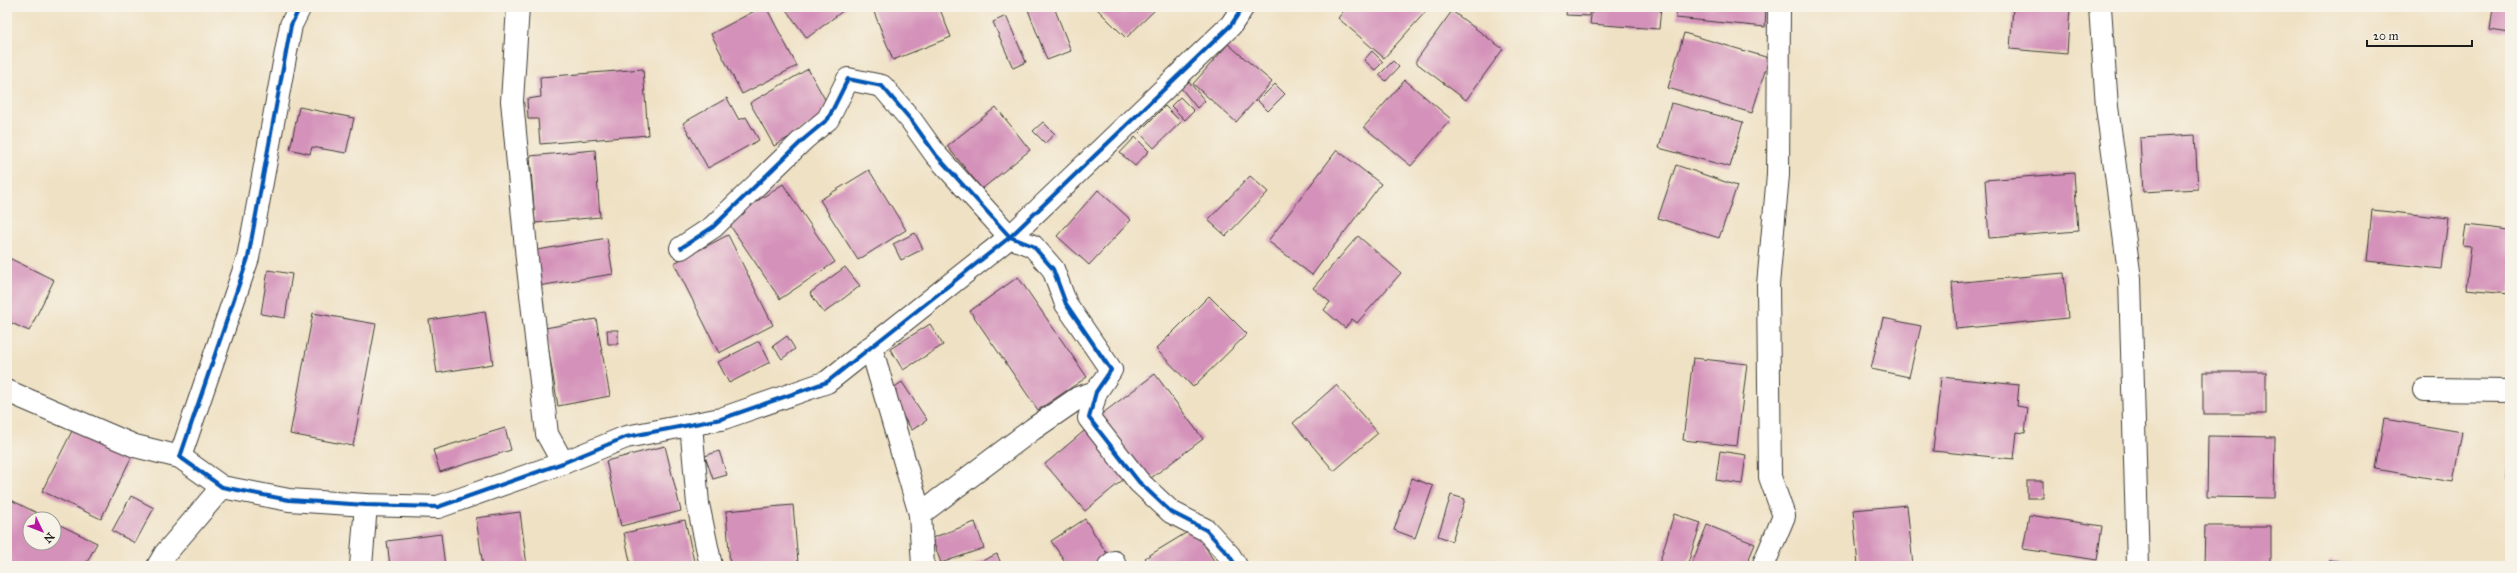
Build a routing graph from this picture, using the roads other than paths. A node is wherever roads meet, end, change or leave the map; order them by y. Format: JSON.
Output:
{"nodes":[{"id":1,"x":300,"y":7,"type":"edge"},
{"id":2,"x":518,"y":7,"type":"edge"},
{"id":3,"x":1243,"y":7,"type":"edge"},
{"id":4,"x":1779,"y":7,"type":"edge"},
{"id":5,"x":2100,"y":7,"type":"edge"},
{"id":6,"x":1010,"y":237,"type":"junction"},
{"id":7,"x":681,"y":248,"type":"dead end"},
{"id":8,"x":871,"y":347,"type":"junction"},
{"id":9,"x":2424,"y":390,"type":"dead end"},
{"id":10,"x":7,"y":391,"type":"edge"},
{"id":11,"x":2510,"y":391,"type":"edge"},
{"id":12,"x":1096,"y":392,"type":"junction"},
{"id":13,"x":691,"y":425,"type":"junction"},
{"id":14,"x":180,"y":457,"type":"junction"},
{"id":15,"x":563,"y":462,"type":"junction"},
{"id":16,"x":222,"y":487,"type":"junction"},
{"id":17,"x":366,"y":506,"type":"junction"},
{"id":18,"x":920,"y":514,"type":"junction"},
{"id":19,"x":158,"y":566,"type":"edge"},
{"id":20,"x":361,"y":566,"type":"edge"},
{"id":21,"x":711,"y":566,"type":"edge"},
{"id":22,"x":923,"y":566,"type":"edge"},
{"id":23,"x":1236,"y":566,"type":"edge"},
{"id":24,"x":1764,"y":566,"type":"edge"},
{"id":25,"x":2138,"y":566,"type":"edge"}],
"edges":[{"from":1,"to":14,"type":"street"},
{"from":2,"to":15,"type":"street"},
{"from":3,"to":6,"type":"street"},
{"from":4,"to":24,"type":"street"},
{"from":5,"to":25,"type":"street"},
{"from":6,"to":7,"type":"street"},
{"from":6,"to":8,"type":"street"},
{"from":6,"to":12,"type":"street"},
{"from":8,"to":13,"type":"street"},
{"from":8,"to":18,"type":"street"},
{"from":9,"to":11,"type":"street"},
{"from":10,"to":14,"type":"street"},
{"from":12,"to":18,"type":"street"},
{"from":12,"to":23,"type":"street"},
{"from":13,"to":15,"type":"street"},
{"from":13,"to":21,"type":"street"},
{"from":14,"to":16,"type":"street"},
{"from":15,"to":17,"type":"street"},
{"from":16,"to":17,"type":"street"},
{"from":16,"to":19,"type":"street"},
{"from":17,"to":20,"type":"street"},
{"from":18,"to":22,"type":"street"}]}
